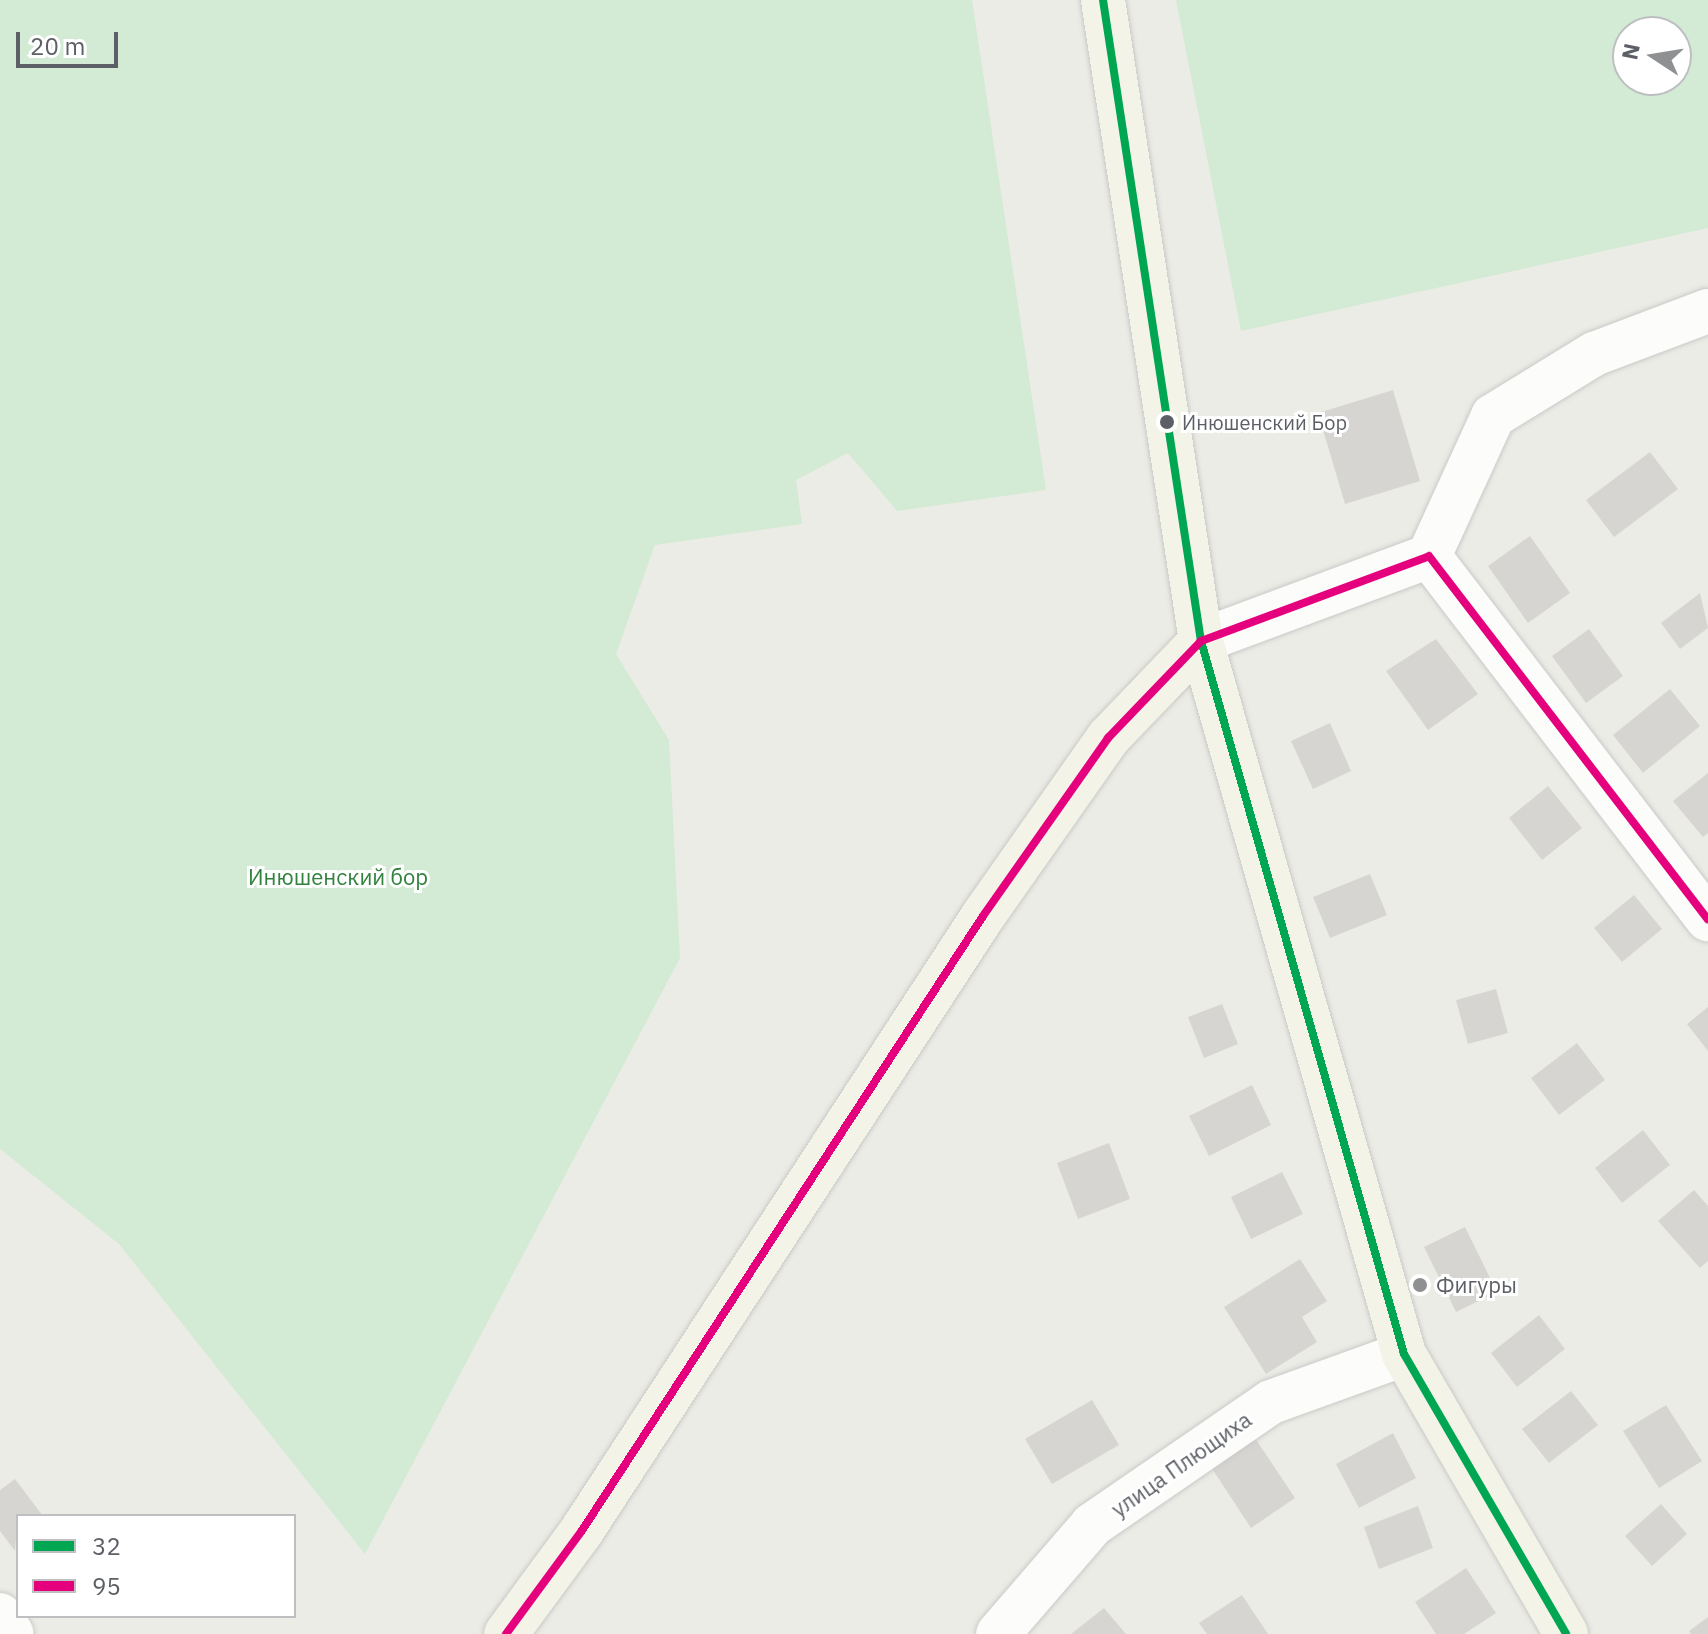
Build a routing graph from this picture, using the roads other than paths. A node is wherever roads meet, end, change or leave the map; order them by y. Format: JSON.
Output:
{"nodes":[{"id":1,"x":1103,"y":0,"type":"edge"},
{"id":2,"x":1708,"y":311,"type":"edge"},
{"id":3,"x":1429,"y":556,"type":"junction"},
{"id":4,"x":1201,"y":641,"type":"junction"},
{"id":5,"x":1708,"y":919,"type":"edge"},
{"id":6,"x":1404,"y":1354,"type":"junction"},
{"id":7,"x":0,"y":1615,"type":"edge"},
{"id":8,"x":12,"y":1634,"type":"edge"},
{"id":9,"x":506,"y":1634,"type":"edge"},
{"id":10,"x":999,"y":1634,"type":"edge"},
{"id":11,"x":1566,"y":1634,"type":"edge"}],
"edges":[{"from":1,"to":4,"type":"main road"},
{"from":2,"to":3,"type":"street"},
{"from":3,"to":4,"type":"street"},
{"from":3,"to":5,"type":"street"},
{"from":4,"to":6,"type":"main road"},
{"from":4,"to":9,"type":"main road"},
{"from":6,"to":10,"type":"street","name":"улица Плющиха"},
{"from":6,"to":11,"type":"main road"},
{"from":7,"to":8,"type":"street"}]}
